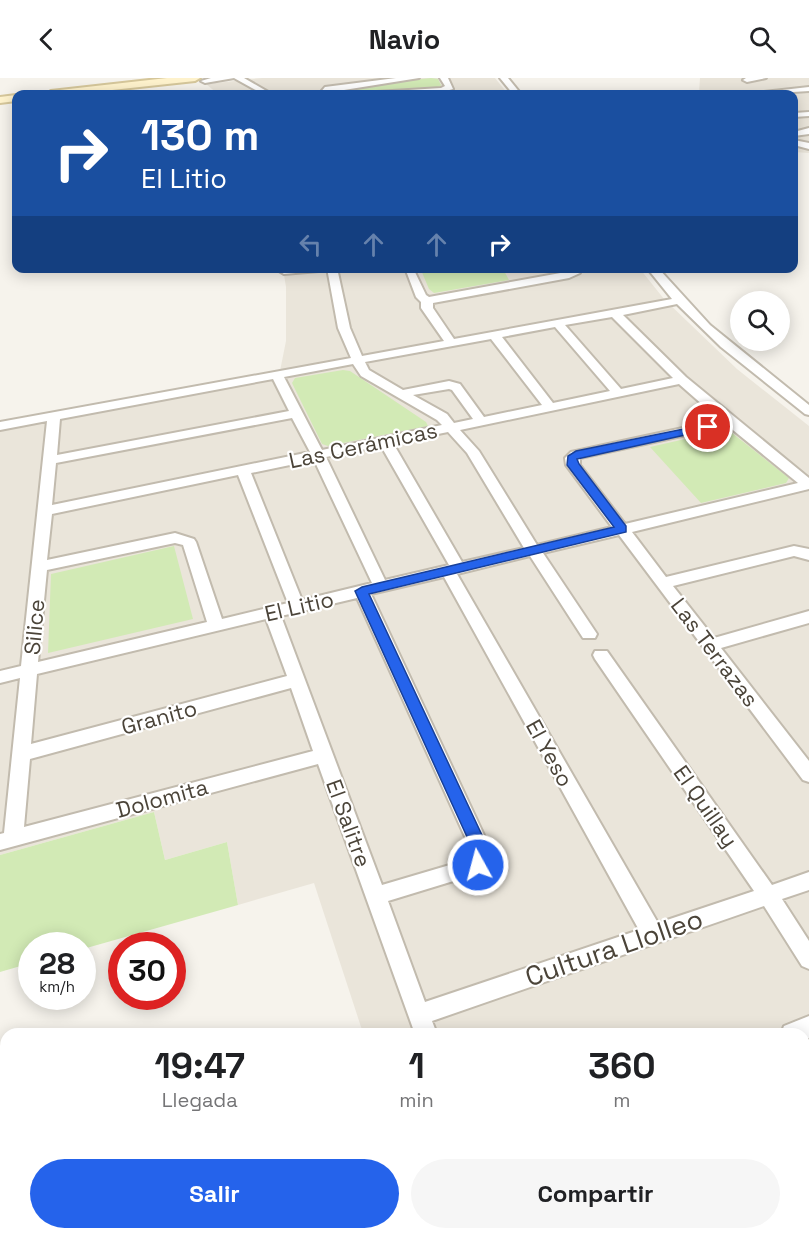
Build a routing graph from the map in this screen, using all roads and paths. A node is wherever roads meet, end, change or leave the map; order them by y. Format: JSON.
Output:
{"nodes":[{"id":1,"x":231,"y":78,"type":"edge"},
{"id":2,"x":238,"y":78,"type":"edge"},
{"id":3,"x":415,"y":78,"type":"edge"},
{"id":4,"x":444,"y":78,"type":"edge"},
{"id":5,"x":504,"y":78,"type":"edge"},
{"id":6,"x":762,"y":78,"type":"edge"},
{"id":7,"x":200,"y":79,"type":"edge"},
{"id":8,"x":747,"y":80,"type":"dead end"},
{"id":9,"x":91,"y":90,"type":"edge"},
{"id":10,"x":265,"y":90,"type":"edge"},
{"id":11,"x":325,"y":90,"type":"edge"},
{"id":12,"x":442,"y":90,"type":"edge"},
{"id":13,"x":514,"y":90,"type":"edge"},
{"id":14,"x":333,"y":273,"type":"edge"},
{"id":15,"x":410,"y":273,"type":"edge"},
{"id":16,"x":574,"y":273,"type":"edge"},
{"id":17,"x":656,"y":273,"type":"edge"},
{"id":18,"x":427,"y":301,"type":"junction"},
{"id":19,"x":678,"y":301,"type":"junction"},
{"id":20,"x":615,"y":313,"type":"junction"},
{"id":21,"x":557,"y":323,"type":"junction"},
{"id":22,"x":494,"y":335,"type":"junction"},
{"id":23,"x":451,"y":343,"type":"junction"},
{"id":24,"x":356,"y":361,"type":"junction"},
{"id":25,"x":277,"y":375,"type":"junction"},
{"id":26,"x":682,"y":380,"type":"junction"},
{"id":27,"x":618,"y":393,"type":"junction"},
{"id":28,"x":401,"y":394,"type":"junction"},
{"id":29,"x":550,"y":407,"type":"junction"},
{"id":30,"x":809,"y":411,"type":"edge"},
{"id":31,"x":296,"y":412,"type":"junction"},
{"id":32,"x":54,"y":416,"type":"junction"},
{"id":33,"x":482,"y":421,"type":"junction"},
{"id":34,"x":730,"y":422,"type":"junction"},
{"id":35,"x":0,"y":426,"type":"edge"},
{"id":36,"x":452,"y":427,"type":"junction"},
{"id":37,"x":385,"y":441,"type":"junction"},
{"id":38,"x":318,"y":455,"type":"junction"},
{"id":39,"x":50,"y":460,"type":"junction"},
{"id":40,"x":243,"y":470,"type":"junction"},
{"id":41,"x":809,"y":485,"type":"edge"},
{"id":42,"x":45,"y":511,"type":"junction"},
{"id":43,"x":622,"y":529,"type":"junction"},
{"id":44,"x":534,"y":551,"type":"junction"},
{"id":45,"x":809,"y":555,"type":"edge"},
{"id":46,"x":39,"y":567,"type":"junction"},
{"id":47,"x":453,"y":570,"type":"junction"},
{"id":48,"x":663,"y":583,"type":"junction"},
{"id":49,"x":381,"y":587,"type":"junction"},
{"id":50,"x":362,"y":591,"type":"junction"},
{"id":51,"x":297,"y":607,"type":"junction"},
{"id":52,"x":272,"y":613,"type":"junction"},
{"id":53,"x":809,"y":617,"type":"edge"},
{"id":54,"x":216,"y":626,"type":"junction"},
{"id":55,"x":589,"y":634,"type":"dead end"},
{"id":56,"x":710,"y":645,"type":"junction"},
{"id":57,"x":601,"y":655,"type":"dead end"},
{"id":58,"x":30,"y":670,"type":"junction"},
{"id":59,"x":0,"y":677,"type":"edge"},
{"id":60,"x":297,"y":680,"type":"junction"},
{"id":61,"x":21,"y":754,"type":"junction"},
{"id":62,"x":324,"y":755,"type":"junction"},
{"id":63,"x":809,"y":775,"type":"edge"},
{"id":64,"x":6,"y":840,"type":"edge"},
{"id":65,"x":809,"y":881,"type":"edge"},
{"id":66,"x":768,"y":895,"type":"junction"},
{"id":67,"x":376,"y":897,"type":"junction"},
{"id":68,"x":653,"y":935,"type":"junction"},
{"id":69,"x":809,"y":959,"type":"edge"},
{"id":70,"x":422,"y":1024,"type":"edge"}],
"edges":[{"from":1,"to":7,"type":"street"},
{"from":2,"to":10,"type":"street"},
{"from":3,"to":11,"type":"street"},
{"from":4,"to":12,"type":"street"},
{"from":5,"to":13,"type":"street"},
{"from":6,"to":8,"type":"street"},
{"from":7,"to":9,"type":"street"},
{"from":14,"to":24,"type":"street"},
{"from":15,"to":18,"type":"street"},
{"from":16,"to":18,"type":"street"},
{"from":17,"to":19,"type":"street"},
{"from":18,"to":23,"type":"street"},
{"from":19,"to":20,"type":"street"},
{"from":19,"to":30,"type":"street"},
{"from":20,"to":21,"type":"street"},
{"from":20,"to":26,"type":"street"},
{"from":21,"to":22,"type":"street"},
{"from":21,"to":27,"type":"street"},
{"from":22,"to":23,"type":"street"},
{"from":22,"to":29,"type":"street"},
{"from":23,"to":24,"type":"street"},
{"from":24,"to":25,"type":"street"},
{"from":24,"to":28,"type":"street"},
{"from":25,"to":31,"type":"street"},
{"from":25,"to":32,"type":"street"},
{"from":26,"to":27,"type":"street","name":"Las Cerámicas"},
{"from":26,"to":34,"type":"street"},
{"from":27,"to":29,"type":"street","name":"Las Cerámicas"},
{"from":28,"to":33,"type":"street"},
{"from":28,"to":36,"type":"street"},
{"from":29,"to":33,"type":"street","name":"Las Cerámicas"},
{"from":31,"to":38,"type":"street"},
{"from":31,"to":39,"type":"street"},
{"from":32,"to":35,"type":"street"},
{"from":32,"to":39,"type":"street","name":"Silice"},
{"from":33,"to":36,"type":"street","name":"Las Cerámicas"},
{"from":34,"to":41,"type":"street"},
{"from":34,"to":43,"type":"street","name":"Las Terrazas"},
{"from":36,"to":37,"type":"street","name":"Las Cerámicas"},
{"from":36,"to":44,"type":"street"},
{"from":37,"to":38,"type":"street","name":"Las Cerámicas"},
{"from":37,"to":47,"type":"street","name":"El Yeso"},
{"from":38,"to":40,"type":"street","name":"Las Cerámicas"},
{"from":38,"to":49,"type":"street"},
{"from":39,"to":42,"type":"street","name":"Silice"},
{"from":40,"to":42,"type":"street","name":"Las Cerámicas"},
{"from":40,"to":51,"type":"street"},
{"from":41,"to":43,"type":"street","name":"El Litio"},
{"from":42,"to":46,"type":"street","name":"Silice"},
{"from":43,"to":44,"type":"street","name":"El Litio"},
{"from":43,"to":48,"type":"street","name":"Las Terrazas"},
{"from":44,"to":47,"type":"street","name":"El Litio"},
{"from":44,"to":55,"type":"street"},
{"from":45,"to":48,"type":"street"},
{"from":46,"to":54,"type":"street"},
{"from":46,"to":58,"type":"street","name":"Silice"},
{"from":47,"to":49,"type":"street","name":"El Litio"},
{"from":47,"to":68,"type":"street","name":"El Yeso"},
{"from":48,"to":56,"type":"street","name":"Las Terrazas"},
{"from":49,"to":50,"type":"street","name":"El Litio"},
{"from":50,"to":51,"type":"street","name":"El Litio"},
{"from":50,"to":67,"type":"street"},
{"from":51,"to":52,"type":"street","name":"El Litio"},
{"from":52,"to":54,"type":"street","name":"El Litio"},
{"from":52,"to":60,"type":"street","name":"El Salitre"},
{"from":53,"to":56,"type":"street"},
{"from":54,"to":58,"type":"street","name":"El Litio"},
{"from":56,"to":63,"type":"street","name":"Las Terrazas"},
{"from":57,"to":66,"type":"street","name":"El Quillay"},
{"from":58,"to":59,"type":"street","name":"El Litio"},
{"from":58,"to":61,"type":"street","name":"Silice"},
{"from":60,"to":61,"type":"street","name":"Granito"},
{"from":60,"to":62,"type":"street","name":"El Salitre"},
{"from":61,"to":64,"type":"street","name":"Silice"},
{"from":62,"to":64,"type":"street","name":"Dolomita"},
{"from":62,"to":67,"type":"street","name":"El Salitre"},
{"from":65,"to":66,"type":"street","name":"Cultura Llolleo"},
{"from":66,"to":68,"type":"street","name":"Cultura Llolleo"},
{"from":66,"to":69,"type":"street","name":"El Quillay"},
{"from":67,"to":70,"type":"street","name":"El Salitre"},
{"from":68,"to":70,"type":"street","name":"Cultura Llolleo"}]}
